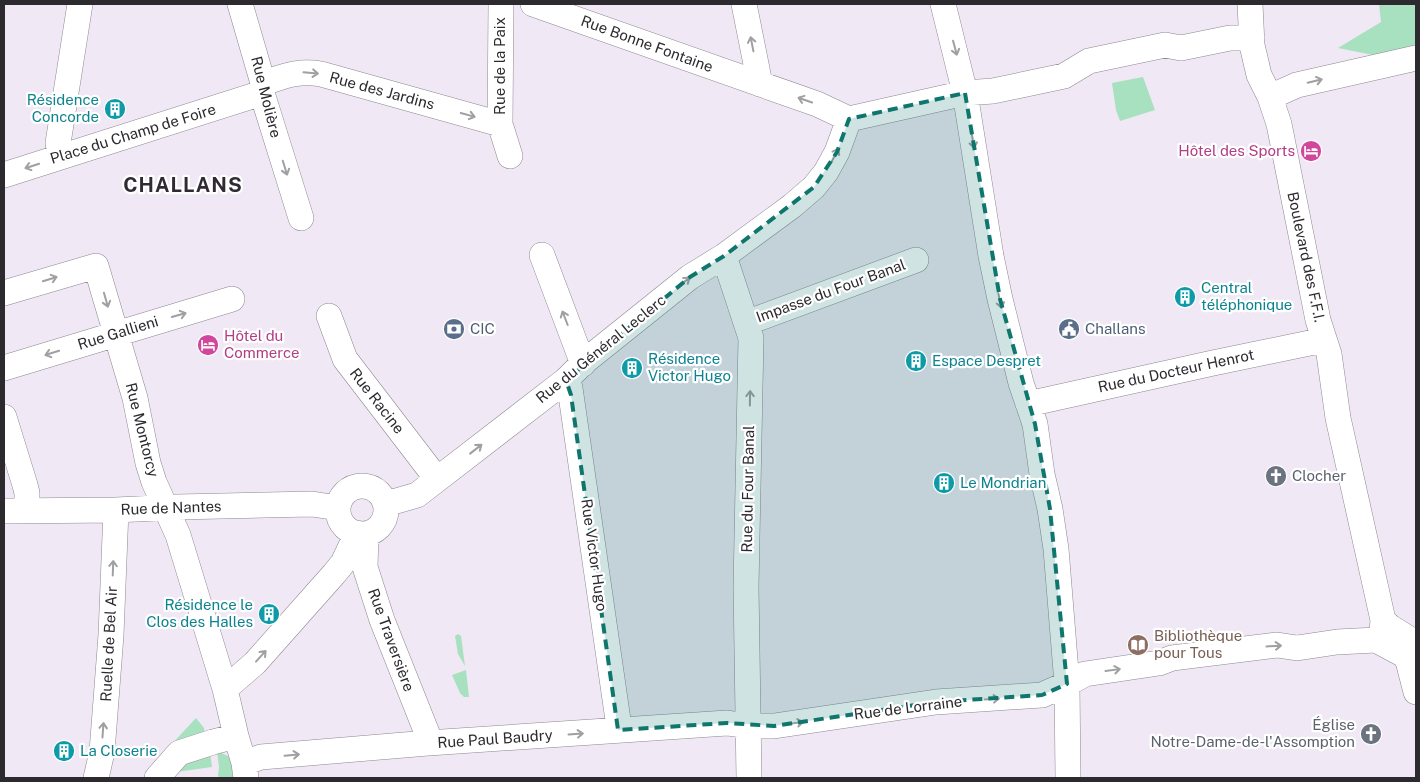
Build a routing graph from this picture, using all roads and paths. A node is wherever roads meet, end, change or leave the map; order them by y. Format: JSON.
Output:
{"nodes":[{"id":1,"x":80,"y":4,"type":"edge"},
{"id":2,"x":240,"y":4,"type":"edge"},
{"id":3,"x":501,"y":4,"type":"edge"},
{"id":4,"x":533,"y":4,"type":"edge"},
{"id":5,"x":744,"y":4,"type":"edge"},
{"id":6,"x":943,"y":4,"type":"edge"},
{"id":7,"x":1250,"y":4,"type":"edge"},
{"id":8,"x":1252,"y":38,"type":"junction"},
{"id":9,"x":1416,"y":58,"type":"edge"},
{"id":10,"x":760,"y":84,"type":"junction"},
{"id":11,"x":263,"y":88,"type":"junction"},
{"id":12,"x":965,"y":93,"type":"junction"},
{"id":13,"x":1270,"y":97,"type":"junction"},
{"id":14,"x":849,"y":119,"type":"junction"},
{"id":15,"x":500,"y":124,"type":"junction"},
{"id":16,"x":61,"y":156,"type":"junction"},
{"id":17,"x":510,"y":156,"type":"dead end"},
{"id":18,"x":4,"y":175,"type":"edge"},
{"id":19,"x":301,"y":218,"type":"dead end"},
{"id":20,"x":542,"y":255,"type":"dead end"},
{"id":21,"x":724,"y":256,"type":"junction"},
{"id":22,"x":916,"y":260,"type":"dead end"},
{"id":23,"x":4,"y":293,"type":"edge"},
{"id":24,"x":232,"y":299,"type":"dead end"},
{"id":25,"x":329,"y":316,"type":"dead end"},
{"id":26,"x":746,"y":323,"type":"junction"},
{"id":27,"x":116,"y":334,"type":"junction"},
{"id":28,"x":1324,"y":340,"type":"junction"},
{"id":29,"x":4,"y":368,"type":"edge"},
{"id":30,"x":574,"y":372,"type":"junction"},
{"id":31,"x":1028,"y":404,"type":"junction"},
{"id":32,"x":4,"y":417,"type":"edge"},
{"id":33,"x":437,"y":479,"type":"junction"},
{"id":34,"x":386,"y":504,"type":"junction"},
{"id":35,"x":167,"y":508,"type":"junction"},
{"id":36,"x":338,"y":508,"type":"junction"},
{"id":37,"x":116,"y":510,"type":"junction"},
{"id":38,"x":15,"y":511,"type":"edge"},
{"id":39,"x":362,"y":534,"type":"junction"},
{"id":40,"x":1380,"y":630,"type":"junction"},
{"id":41,"x":1414,"y":652,"type":"edge"},
{"id":42,"x":1067,"y":684,"type":"junction"},
{"id":43,"x":225,"y":689,"type":"junction"},
{"id":44,"x":1416,"y":692,"type":"edge"},
{"id":45,"x":748,"y":726,"type":"junction"},
{"id":46,"x":618,"y":730,"type":"junction"},
{"id":47,"x":236,"y":736,"type":"junction"},
{"id":48,"x":428,"y":743,"type":"junction"},
{"id":49,"x":245,"y":771,"type":"edge"},
{"id":50,"x":96,"y":778,"type":"edge"},
{"id":51,"x":157,"y":778,"type":"edge"},
{"id":52,"x":749,"y":778,"type":"edge"},
{"id":53,"x":1068,"y":778,"type":"edge"}],
"edges":[{"from":1,"to":16,"type":"street"},
{"from":2,"to":11,"type":"street","name":"Rue Molière"},
{"from":3,"to":15,"type":"street","name":"Rue de la Paix"},
{"from":4,"to":10,"type":"street","name":"Rue Bonne Fontaine"},
{"from":10,"to":5,"type":"street","one_way":true},
{"from":6,"to":12,"type":"street","one_way":true},
{"from":7,"to":8,"type":"street","name":"Boulevard des F.F.I."},
{"from":8,"to":12,"type":"street"},
{"from":8,"to":13,"type":"street","name":"Boulevard des F.F.I."},
{"from":13,"to":9,"type":"street","one_way":true},
{"from":14,"to":10,"type":"street","name":"Rue Bonne Fontaine","one_way":true},
{"from":11,"to":15,"type":"street","name":"Rue des Jardins","one_way":true},
{"from":11,"to":16,"type":"street","name":"Place du Champ de Foire"},
{"from":11,"to":19,"type":"street","name":"Rue Molière","one_way":true},
{"from":12,"to":14,"type":"street"},
{"from":12,"to":31,"type":"street","one_way":true},
{"from":13,"to":28,"type":"street","name":"Boulevard des F.F.I."},
{"from":21,"to":14,"type":"street","name":"Rue du Général Leclerc","one_way":true},
{"from":15,"to":17,"type":"street","name":"Rue de la Paix"},
{"from":16,"to":18,"type":"street","name":"Place du Champ de Foire","one_way":true},
{"from":30,"to":20,"type":"street","name":"Rue Victor Hugo","one_way":true},
{"from":21,"to":26,"type":"street","name":"Rue du Four Banal"},
{"from":30,"to":21,"type":"street","name":"Rue du Général Leclerc","one_way":true},
{"from":22,"to":26,"type":"street","name":"Impasse du Four Banal"},
{"from":23,"to":27,"type":"street","name":"Rue Montorcy","one_way":true},
{"from":27,"to":24,"type":"street","name":"Rue Gallieni","one_way":true},
{"from":25,"to":33,"type":"street","name":"Rue Racine"},
{"from":45,"to":26,"type":"street","name":"Rue du Four Banal","one_way":true},
{"from":27,"to":29,"type":"street","name":"Rue Gallieni","one_way":true},
{"from":27,"to":35,"type":"street","name":"Rue Montorcy"},
{"from":28,"to":31,"type":"street","name":"Rue du Docteur Henrot"},
{"from":28,"to":40,"type":"street","name":"Boulevard des F.F.I."},
{"from":33,"to":30,"type":"street","name":"Rue du Général Leclerc","one_way":true},
{"from":30,"to":46,"type":"street","name":"Rue Victor Hugo"},
{"from":31,"to":42,"type":"street"},
{"from":32,"to":38,"type":"street"},
{"from":33,"to":34,"type":"street","name":"Rue du Général Leclerc"},
{"from":34,"to":36,"type":"street"},
{"from":34,"to":39,"type":"street"},
{"from":35,"to":36,"type":"street","name":"Rue de Nantes"},
{"from":35,"to":37,"type":"street","name":"Rue de Nantes"},
{"from":35,"to":43,"type":"street","name":"Rue Montorcy"},
{"from":36,"to":39,"type":"street"},
{"from":37,"to":38,"type":"street","name":"Rue de Nantes"},
{"from":50,"to":37,"type":"street","name":"Ruelle de Bel Air","one_way":true},
{"from":43,"to":39,"type":"street","one_way":true},
{"from":39,"to":48,"type":"street","name":"Rue Traversière"},
{"from":40,"to":41,"type":"street"},
{"from":42,"to":40,"type":"street","name":"Rue de Lorraine","one_way":true},
{"from":41,"to":44,"type":"street"},
{"from":45,"to":42,"type":"street","name":"Rue de Lorraine","one_way":true},
{"from":42,"to":53,"type":"street"},
{"from":43,"to":47,"type":"street","name":"Rue Montorcy"},
{"from":45,"to":46,"type":"street","name":"Rue Paul Baudry"},
{"from":45,"to":52,"type":"street","name":"Rue du Four Banal"},
{"from":48,"to":46,"type":"street","name":"Rue Paul Baudry","one_way":true},
{"from":47,"to":49,"type":"street","name":"Rue Montorcy"},
{"from":47,"to":51,"type":"street"},
{"from":49,"to":48,"type":"street","name":"Rue Paul Baudry","one_way":true}]}
